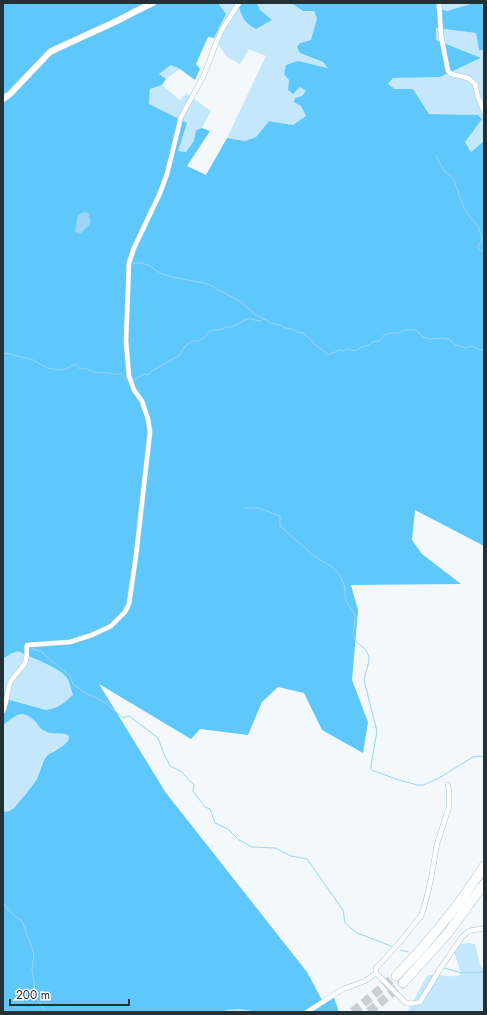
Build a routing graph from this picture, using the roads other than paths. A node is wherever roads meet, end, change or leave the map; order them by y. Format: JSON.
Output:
{"nodes":[{"id":1,"x":153,"y":3,"type":"edge"},
{"id":2,"x":239,"y":3,"type":"edge"},
{"id":3,"x":439,"y":3,"type":"edge"},
{"id":4,"x":3,"y":100,"type":"edge"},
{"id":5,"x":484,"y":111,"type":"edge"},
{"id":6,"x":3,"y":711,"type":"edge"},
{"id":7,"x":448,"y":785,"type":"dead end"},
{"id":8,"x":484,"y":866,"type":"edge"},
{"id":9,"x":484,"y":884,"type":"edge"},
{"id":10,"x":484,"y":929,"type":"edge"},
{"id":11,"x":376,"y":973,"type":"junction"},
{"id":12,"x":396,"y":976,"type":"tunnel mouth"},
{"id":13,"x":403,"y":982,"type":"tunnel mouth"},
{"id":14,"x":307,"y":1012,"type":"edge"}],
"edges":[{"from":1,"to":4,"type":"street"},
{"from":2,"to":6,"type":"street"},
{"from":3,"to":5,"type":"street"},
{"from":7,"to":11,"type":"street"},
{"from":8,"to":12,"type":"highway"},
{"from":9,"to":13,"type":"highway"},
{"from":10,"to":11,"type":"street"},
{"from":11,"to":14,"type":"street"}]}
